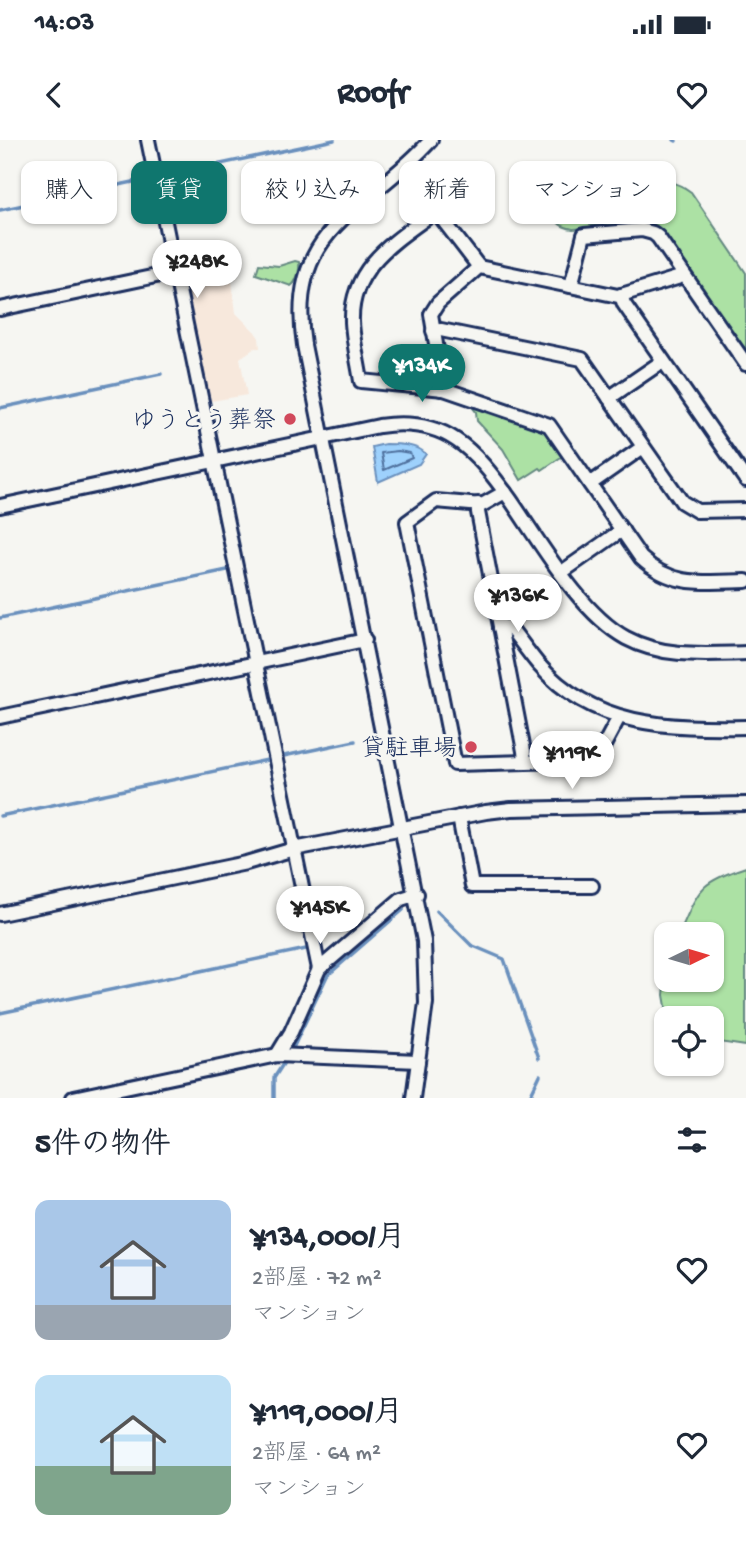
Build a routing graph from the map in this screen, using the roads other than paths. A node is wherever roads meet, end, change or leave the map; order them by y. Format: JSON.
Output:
{"nodes":[{"id":1,"x":148,"y":140,"type":"edge"},
{"id":2,"x":431,"y":140,"type":"edge"},
{"id":3,"x":479,"y":267,"type":"junction"},
{"id":4,"x":175,"y":272,"type":"junction"},
{"id":5,"x":683,"y":274,"type":"junction"},
{"id":6,"x":571,"y":286,"type":"junction"},
{"id":7,"x":621,"y":295,"type":"junction"},
{"id":8,"x":0,"y":309,"type":"edge"},
{"id":9,"x":433,"y":331,"type":"junction"},
{"id":10,"x":663,"y":360,"type":"junction"},
{"id":11,"x":746,"y":363,"type":"edge"},
{"id":12,"x":441,"y":389,"type":"junction"},
{"id":13,"x":609,"y":398,"type":"junction"},
{"id":14,"x":323,"y":438,"type":"junction"},
{"id":15,"x":643,"y":447,"type":"junction"},
{"id":16,"x":214,"y":466,"type":"junction"},
{"id":17,"x":746,"y":480,"type":"edge"},
{"id":18,"x":590,"y":484,"type":"junction"},
{"id":19,"x":505,"y":492,"type":"junction"},
{"id":20,"x":478,"y":504,"type":"junction"},
{"id":21,"x":0,"y":506,"type":"edge"},
{"id":22,"x":746,"y":510,"type":"edge"},
{"id":23,"x":622,"y":530,"type":"junction"},
{"id":24,"x":562,"y":572,"type":"junction"},
{"id":25,"x":746,"y":581,"type":"edge"},
{"id":26,"x":500,"y":628,"type":"junction"},
{"id":27,"x":365,"y":640,"type":"junction"},
{"id":28,"x":746,"y":653,"type":"edge"},
{"id":29,"x":255,"y":663,"type":"junction"},
{"id":30,"x":0,"y":717,"type":"edge"},
{"id":31,"x":619,"y":717,"type":"junction"},
{"id":32,"x":746,"y":727,"type":"edge"},
{"id":33,"x":524,"y":762,"type":"junction"},
{"id":34,"x":746,"y":804,"type":"edge"},
{"id":35,"x":459,"y":817,"type":"junction"},
{"id":36,"x":403,"y":828,"type":"junction"},
{"id":37,"x":294,"y":849,"type":"junction"},
{"id":38,"x":592,"y":886,"type":"dead end"},
{"id":39,"x":417,"y":894,"type":"junction"},
{"id":40,"x":0,"y":914,"type":"edge"},
{"id":41,"x":319,"y":969,"type":"junction"},
{"id":42,"x":277,"y":1055,"type":"junction"},
{"id":43,"x":418,"y":1061,"type":"junction"},
{"id":44,"x":73,"y":1098,"type":"edge"},
{"id":45,"x":413,"y":1098,"type":"edge"}],
"edges":[{"from":1,"to":4,"type":"street"},
{"from":2,"to":14,"type":"street"},
{"from":3,"to":6,"type":"street"},
{"from":3,"to":9,"type":"street"},
{"from":3,"to":12,"type":"street"},
{"from":4,"to":8,"type":"street"},
{"from":4,"to":16,"type":"street"},
{"from":5,"to":6,"type":"street"},
{"from":5,"to":7,"type":"street"},
{"from":5,"to":11,"type":"street"},
{"from":6,"to":7,"type":"street"},
{"from":7,"to":10,"type":"street"},
{"from":9,"to":12,"type":"street"},
{"from":9,"to":13,"type":"street"},
{"from":10,"to":13,"type":"street"},
{"from":10,"to":17,"type":"street"},
{"from":12,"to":18,"type":"street"},
{"from":13,"to":15,"type":"street"},
{"from":14,"to":16,"type":"street"},
{"from":14,"to":19,"type":"street"},
{"from":14,"to":27,"type":"street"},
{"from":15,"to":18,"type":"street"},
{"from":15,"to":22,"type":"street"},
{"from":16,"to":21,"type":"street"},
{"from":16,"to":29,"type":"street"},
{"from":18,"to":23,"type":"street"},
{"from":19,"to":20,"type":"street"},
{"from":19,"to":24,"type":"street"},
{"from":20,"to":26,"type":"street"},
{"from":20,"to":33,"type":"street"},
{"from":23,"to":24,"type":"street"},
{"from":23,"to":25,"type":"street"},
{"from":24,"to":28,"type":"street"},
{"from":26,"to":31,"type":"street"},
{"from":26,"to":33,"type":"street"},
{"from":27,"to":29,"type":"street"},
{"from":27,"to":36,"type":"street"},
{"from":29,"to":30,"type":"street"},
{"from":29,"to":37,"type":"street"},
{"from":31,"to":32,"type":"street"},
{"from":31,"to":33,"type":"street"},
{"from":34,"to":35,"type":"street"},
{"from":35,"to":36,"type":"street"},
{"from":35,"to":38,"type":"street"},
{"from":36,"to":37,"type":"street"},
{"from":36,"to":39,"type":"street"},
{"from":37,"to":40,"type":"street"},
{"from":37,"to":41,"type":"street"},
{"from":39,"to":41,"type":"street"},
{"from":39,"to":43,"type":"street"},
{"from":41,"to":42,"type":"street"},
{"from":42,"to":43,"type":"street"},
{"from":42,"to":44,"type":"street"},
{"from":43,"to":45,"type":"street"}]}
